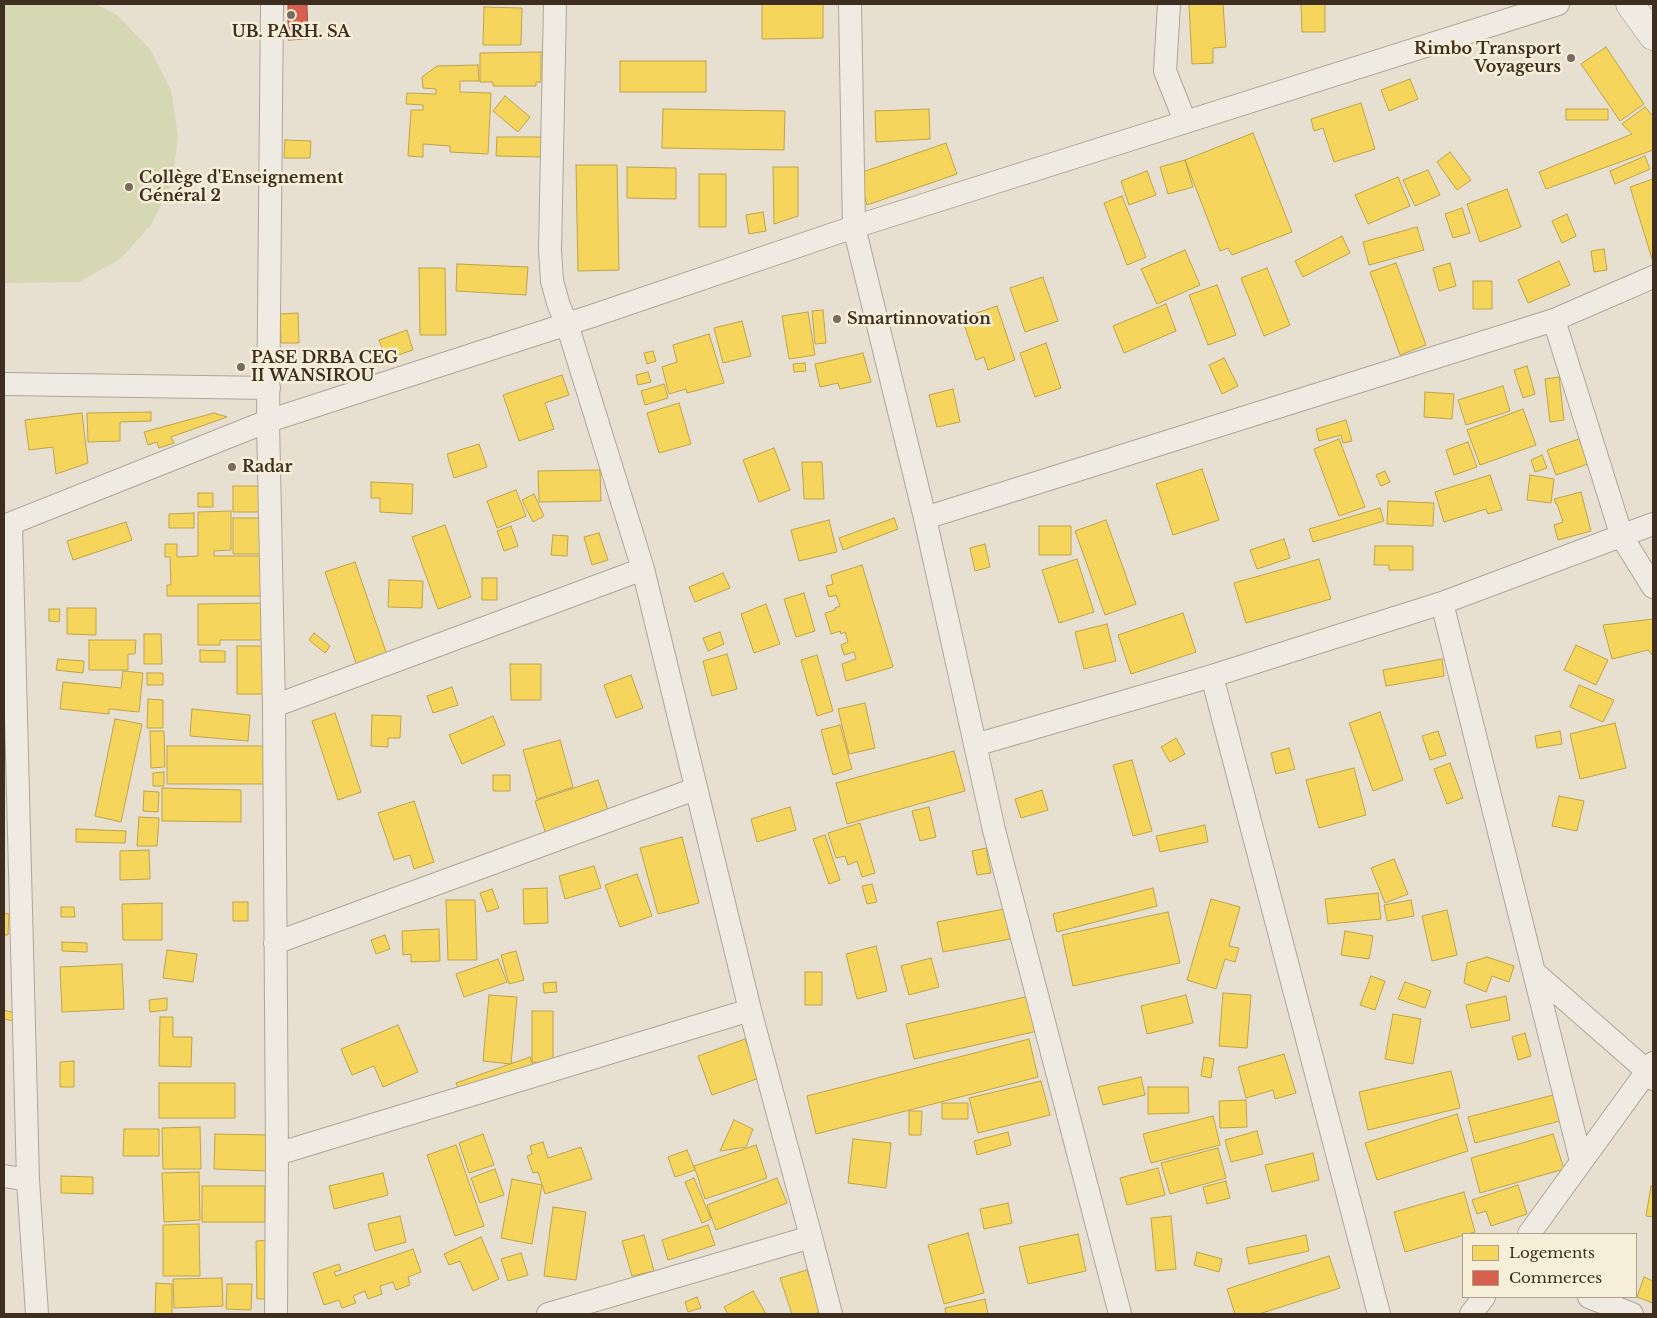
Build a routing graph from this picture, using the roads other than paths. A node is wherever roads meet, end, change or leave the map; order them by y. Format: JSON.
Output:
{"nodes":[{"id":1,"x":272,"y":4,"type":"edge"},
{"id":2,"x":555,"y":4,"type":"edge"},
{"id":3,"x":850,"y":4,"type":"edge"},
{"id":4,"x":1169,"y":4,"type":"edge"},
{"id":5,"x":1558,"y":4,"type":"edge"},
{"id":6,"x":1630,"y":4,"type":"edge"},
{"id":7,"x":1653,"y":36,"type":"edge"},
{"id":8,"x":1185,"y":121,"type":"junction"},
{"id":9,"x":854,"y":227,"type":"junction"},
{"id":10,"x":1653,"y":277,"type":"edge"},
{"id":11,"x":1554,"y":320,"type":"junction"},
{"id":12,"x":567,"y":324,"type":"junction"},
{"id":13,"x":4,"y":384,"type":"edge"},
{"id":14,"x":269,"y":388,"type":"junction"},
{"id":15,"x":268,"y":421,"type":"junction"},
{"id":16,"x":925,"y":518,"type":"junction"},
{"id":17,"x":1653,"y":524,"type":"edge"},
{"id":18,"x":7,"y":525,"type":"edge"},
{"id":19,"x":1622,"y":536,"type":"junction"},
{"id":20,"x":643,"y":569,"type":"junction"},
{"id":21,"x":1653,"y":587,"type":"edge"},
{"id":22,"x":1442,"y":603,"type":"junction"},
{"id":23,"x":1212,"y":676,"type":"junction"},
{"id":24,"x":274,"y":706,"type":"junction"},
{"id":25,"x":975,"y":745,"type":"junction"},
{"id":26,"x":695,"y":789,"type":"junction"},
{"id":27,"x":275,"y":943,"type":"junction"},
{"id":28,"x":1534,"y":972,"type":"junction"},
{"id":29,"x":750,"y":1010,"type":"junction"},
{"id":30,"x":1651,"y":1071,"type":"edge"},
{"id":31,"x":277,"y":1154,"type":"junction"},
{"id":32,"x":1581,"y":1161,"type":"junction"},
{"id":33,"x":4,"y":1176,"type":"edge"},
{"id":34,"x":28,"y":1180,"type":"junction"},
{"id":35,"x":1530,"y":1233,"type":"edge"},
{"id":36,"x":811,"y":1237,"type":"junction"},
{"id":37,"x":1483,"y":1298,"type":"edge"},
{"id":38,"x":1592,"y":1298,"type":"edge"},
{"id":39,"x":37,"y":1314,"type":"edge"},
{"id":40,"x":276,"y":1314,"type":"edge"},
{"id":41,"x":548,"y":1314,"type":"edge"},
{"id":42,"x":831,"y":1314,"type":"edge"},
{"id":43,"x":1120,"y":1314,"type":"edge"},
{"id":44,"x":1379,"y":1314,"type":"edge"},
{"id":45,"x":1471,"y":1314,"type":"edge"},
{"id":46,"x":1632,"y":1314,"type":"edge"}],
"edges":[{"from":1,"to":14,"type":"street"},
{"from":2,"to":12,"type":"street"},
{"from":3,"to":9,"type":"street"},
{"from":4,"to":8,"type":"street"},
{"from":5,"to":8,"type":"street"},
{"from":6,"to":7,"type":"street"},
{"from":8,"to":9,"type":"street"},
{"from":9,"to":12,"type":"street"},
{"from":9,"to":16,"type":"street"},
{"from":10,"to":11,"type":"street"},
{"from":11,"to":16,"type":"street"},
{"from":11,"to":19,"type":"street"},
{"from":12,"to":15,"type":"street"},
{"from":12,"to":20,"type":"street"},
{"from":13,"to":14,"type":"street"},
{"from":14,"to":15,"type":"street"},
{"from":15,"to":18,"type":"street"},
{"from":15,"to":24,"type":"street"},
{"from":16,"to":25,"type":"street"},
{"from":17,"to":19,"type":"street"},
{"from":18,"to":34,"type":"street"},
{"from":19,"to":21,"type":"street"},
{"from":19,"to":22,"type":"street"},
{"from":20,"to":24,"type":"street"},
{"from":20,"to":26,"type":"street"},
{"from":22,"to":23,"type":"street"},
{"from":22,"to":28,"type":"street"},
{"from":23,"to":25,"type":"street"},
{"from":23,"to":44,"type":"street"},
{"from":24,"to":27,"type":"street"},
{"from":25,"to":43,"type":"street"},
{"from":26,"to":27,"type":"street"},
{"from":26,"to":29,"type":"street"},
{"from":27,"to":31,"type":"street"},
{"from":28,"to":30,"type":"street"},
{"from":28,"to":32,"type":"street"},
{"from":29,"to":31,"type":"street"},
{"from":29,"to":36,"type":"street"},
{"from":30,"to":32,"type":"street"},
{"from":31,"to":40,"type":"street"},
{"from":32,"to":35,"type":"street"},
{"from":33,"to":34,"type":"street"},
{"from":34,"to":39,"type":"street"},
{"from":36,"to":41,"type":"street"},
{"from":36,"to":42,"type":"street"},
{"from":37,"to":45,"type":"street"},
{"from":38,"to":46,"type":"street"}]}
